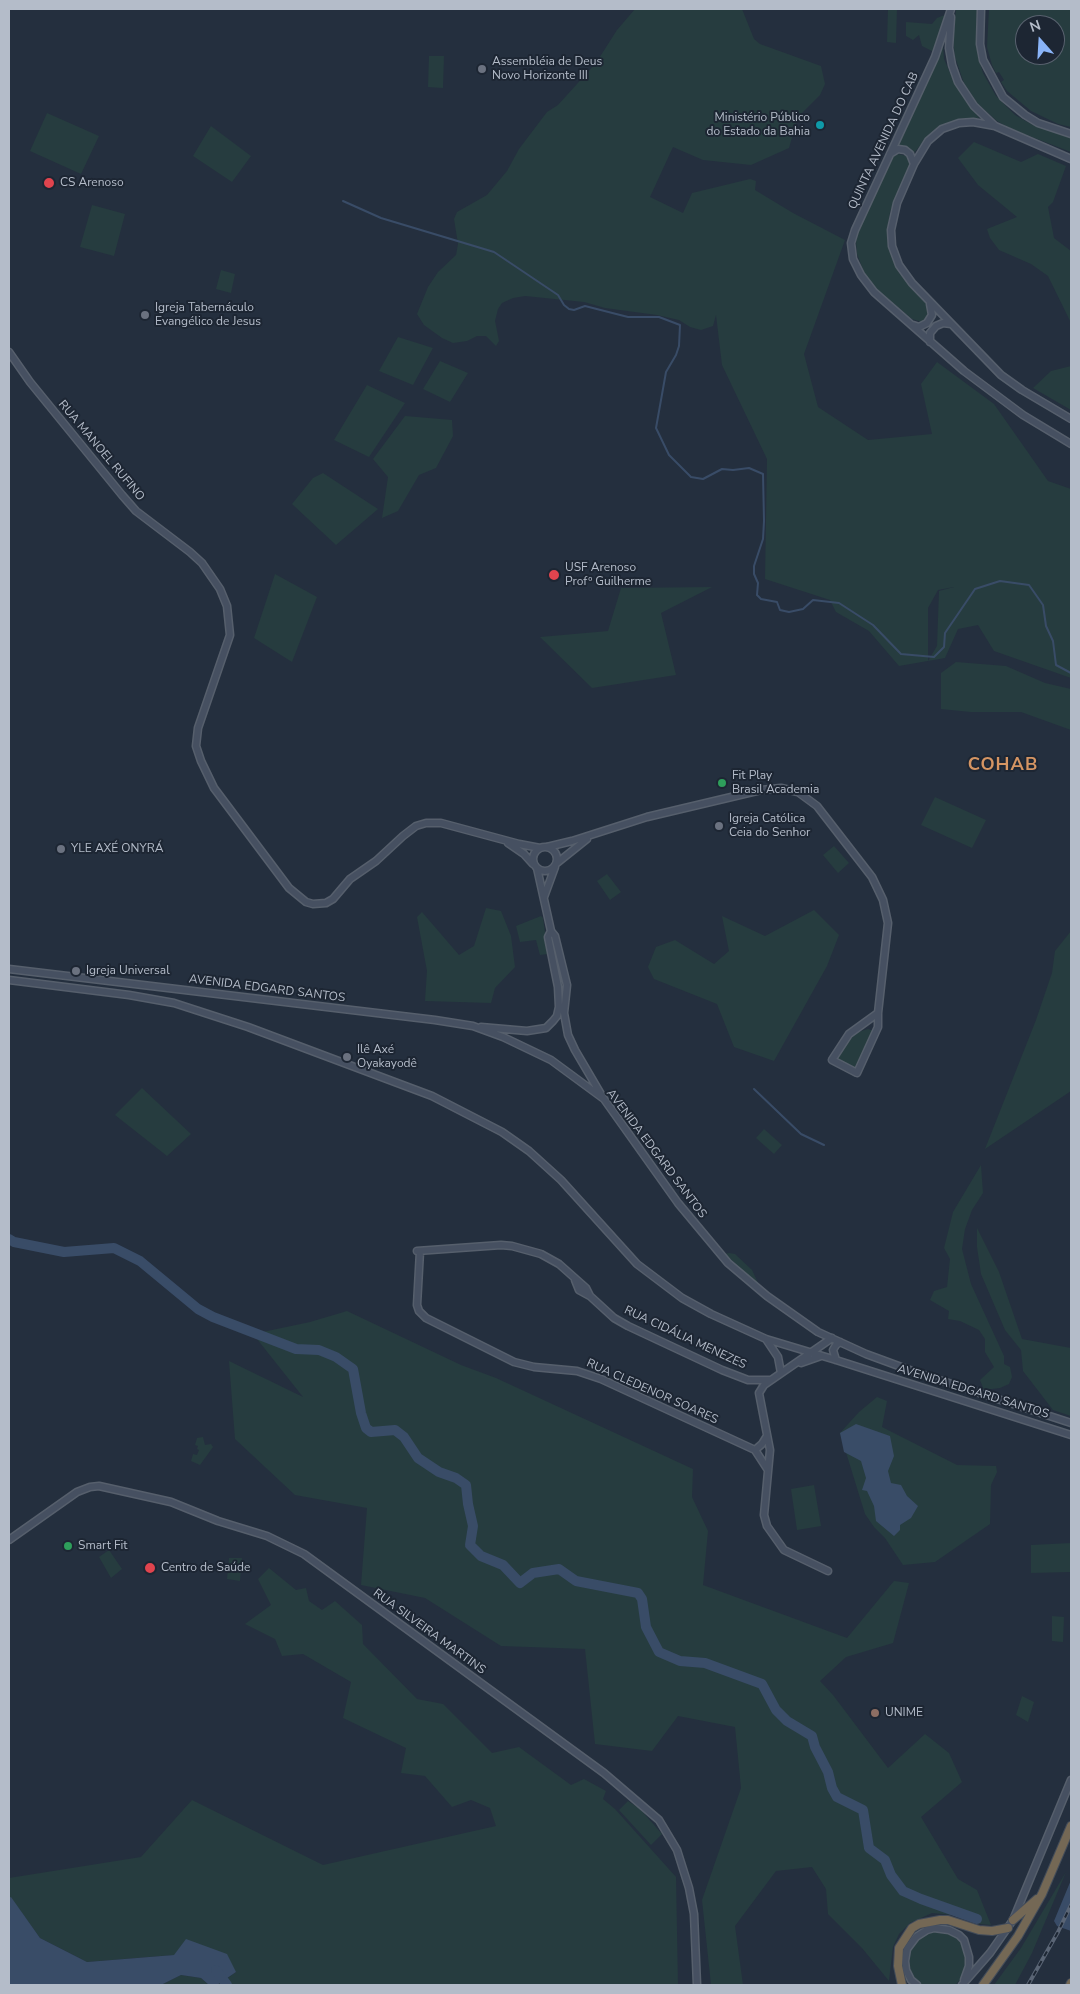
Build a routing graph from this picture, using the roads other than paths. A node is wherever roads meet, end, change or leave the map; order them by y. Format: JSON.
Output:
{"nodes":[{"id":1,"x":952,"y":9,"type":"edge"},
{"id":2,"x":981,"y":9,"type":"edge"},
{"id":3,"x":995,"y":126,"type":"junction"},
{"id":4,"x":1071,"y":134,"type":"edge"},
{"id":5,"x":888,"y":155,"type":"junction"},
{"id":6,"x":1071,"y":158,"type":"edge"},
{"id":7,"x":914,"y":164,"type":"junction"},
{"id":8,"x":929,"y":301,"type":"junction"},
{"id":9,"x":909,"y":324,"type":"junction"},
{"id":10,"x":951,"y":324,"type":"junction"},
{"id":11,"x":930,"y":342,"type":"junction"},
{"id":12,"x":9,"y":352,"type":"edge"},
{"id":13,"x":1071,"y":419,"type":"edge"},
{"id":14,"x":1071,"y":444,"type":"edge"},
{"id":15,"x":598,"y":832,"type":"junction"},
{"id":16,"x":500,"y":839,"type":"junction"},
{"id":17,"x":543,"y":847,"type":"junction"},
{"id":18,"x":557,"y":864,"type":"junction"},
{"id":19,"x":535,"y":866,"type":"junction"},
{"id":20,"x":544,"y":898,"type":"junction"},
{"id":21,"x":551,"y":931,"type":"junction"},
{"id":22,"x":9,"y":969,"type":"edge"},
{"id":23,"x":9,"y":980,"type":"edge"},
{"id":24,"x":878,"y":1013,"type":"junction"},
{"id":25,"x":473,"y":1026,"type":"junction"},
{"id":26,"x":604,"y":1099,"type":"junction"},
{"id":27,"x":419,"y":1251,"type":"joint"},
{"id":28,"x":818,"y":1332,"type":"junction"},
{"id":29,"x":832,"y":1338,"type":"junction"},
{"id":30,"x":766,"y":1340,"type":"junction"},
{"id":31,"x":840,"y":1342,"type":"junction"},
{"id":32,"x":782,"y":1344,"type":"junction"},
{"id":33,"x":809,"y":1352,"type":"junction"},
{"id":34,"x":822,"y":1356,"type":"junction"},
{"id":35,"x":836,"y":1360,"type":"junction"},
{"id":36,"x":787,"y":1370,"type":"junction"},
{"id":37,"x":748,"y":1380,"type":"junction"},
{"id":38,"x":771,"y":1380,"type":"junction"},
{"id":39,"x":759,"y":1393,"type":"junction"},
{"id":40,"x":1071,"y":1424,"type":"edge"},
{"id":41,"x":1071,"y":1435,"type":"edge"},
{"id":42,"x":767,"y":1436,"type":"junction"},
{"id":43,"x":755,"y":1450,"type":"junction"},
{"id":44,"x":768,"y":1470,"type":"junction"},
{"id":45,"x":9,"y":1540,"type":"edge"},
{"id":46,"x":828,"y":1572,"type":"dead end"},
{"id":47,"x":1071,"y":1780,"type":"edge"},
{"id":48,"x":1071,"y":1826,"type":"edge"},
{"id":49,"x":1042,"y":1894,"type":"junction"},
{"id":50,"x":1013,"y":1920,"type":"junction"},
{"id":51,"x":1008,"y":1928,"type":"junction"},
{"id":52,"x":698,"y":1985,"type":"edge"},
{"id":53,"x":902,"y":1985,"type":"edge"},
{"id":54,"x":916,"y":1985,"type":"edge"},
{"id":55,"x":962,"y":1985,"type":"edge"},
{"id":56,"x":982,"y":1985,"type":"edge"}],
"edges":[{"from":1,"to":3,"type":"main road"},
{"from":1,"to":5,"type":"main road","name":"QUINTA AVENIDA DO CAB"},
{"from":2,"to":4,"type":"main road"},
{"from":3,"to":6,"type":"main road"},
{"from":3,"to":7,"type":"main road"},
{"from":5,"to":7,"type":"main road"},
{"from":5,"to":9,"type":"main road","name":"QUINTA AVENIDA DO CAB"},
{"from":7,"to":8,"type":"main road"},
{"from":8,"to":9,"type":"main road"},
{"from":8,"to":10,"type":"main road"},
{"from":9,"to":11,"type":"main road","name":"QUINTA AVENIDA DO CAB"},
{"from":10,"to":11,"type":"main road"},
{"from":10,"to":13,"type":"main road"},
{"from":11,"to":14,"type":"main road","name":"QUINTA AVENIDA DO CAB"},
{"from":12,"to":16,"type":"main road","name":"RUA MANOEL RUFINO"},
{"from":15,"to":17,"type":"main road"},
{"from":15,"to":18,"type":"main road"},
{"from":15,"to":24,"type":"main road"},
{"from":16,"to":17,"type":"main road"},
{"from":16,"to":19,"type":"main road"},
{"from":17,"to":18,"type":"main road"},
{"from":17,"to":19,"type":"main road"},
{"from":18,"to":19,"type":"main road"},
{"from":18,"to":20,"type":"main road"},
{"from":19,"to":20,"type":"main road"},
{"from":20,"to":21,"type":"main road"},
{"from":21,"to":25,"type":"main road"},
{"from":21,"to":26,"type":"main road"},
{"from":22,"to":25,"type":"main road","name":"AVENIDA EDGARD SANTOS"},
{"from":23,"to":30,"type":"main road","name":"AVENIDA EDGARD SANTOS"},
{"from":24,"to":24,"type":"main road"},
{"from":25,"to":26,"type":"main road","name":"AVENIDA EDGARD SANTOS"},
{"from":26,"to":28,"type":"main road","name":"AVENIDA EDGARD SANTOS"},
{"from":27,"to":37,"type":"main road","name":"RUA CIDÁLIA MENEZES"},
{"from":27,"to":43,"type":"main road","name":"RUA CLEDENOR SOARES"},
{"from":28,"to":29,"type":"main road","name":"AVENIDA EDGARD SANTOS"},
{"from":28,"to":33,"type":"main road"},
{"from":29,"to":31,"type":"main road","name":"AVENIDA EDGARD SANTOS"},
{"from":29,"to":33,"type":"main road"},
{"from":30,"to":32,"type":"main road","name":"AVENIDA EDGARD SANTOS"},
{"from":30,"to":36,"type":"main road"},
{"from":31,"to":35,"type":"main road"},
{"from":31,"to":40,"type":"main road","name":"AVENIDA EDGARD SANTOS"},
{"from":32,"to":33,"type":"main road","name":"AVENIDA EDGARD SANTOS"},
{"from":32,"to":36,"type":"main road"},
{"from":33,"to":34,"type":"main road","name":"AVENIDA EDGARD SANTOS"},
{"from":33,"to":36,"type":"main road"},
{"from":34,"to":35,"type":"main road","name":"AVENIDA EDGARD SANTOS"},
{"from":34,"to":36,"type":"main road"},
{"from":35,"to":41,"type":"main road","name":"AVENIDA EDGARD SANTOS"},
{"from":36,"to":38,"type":"main road"},
{"from":37,"to":38,"type":"main road","name":"RUA CIDÁLIA MENEZES"},
{"from":37,"to":39,"type":"main road","name":"RUA CIDÁLIA MENEZES"},
{"from":38,"to":39,"type":"main road"},
{"from":39,"to":42,"type":"main road"},
{"from":42,"to":43,"type":"main road"},
{"from":42,"to":44,"type":"main road"},
{"from":43,"to":44,"type":"main road"},
{"from":44,"to":46,"type":"main road"},
{"from":45,"to":52,"type":"main road","name":"RUA SILVEIRA MARTINS"},
{"from":47,"to":50,"type":"main road"},
{"from":48,"to":49,"type":"highway"},
{"from":49,"to":50,"type":"highway"},
{"from":49,"to":56,"type":"highway"},
{"from":50,"to":51,"type":"main road"},
{"from":51,"to":53,"type":"highway"},
{"from":51,"to":55,"type":"main road"},
{"from":54,"to":55,"type":"main road"}]}
